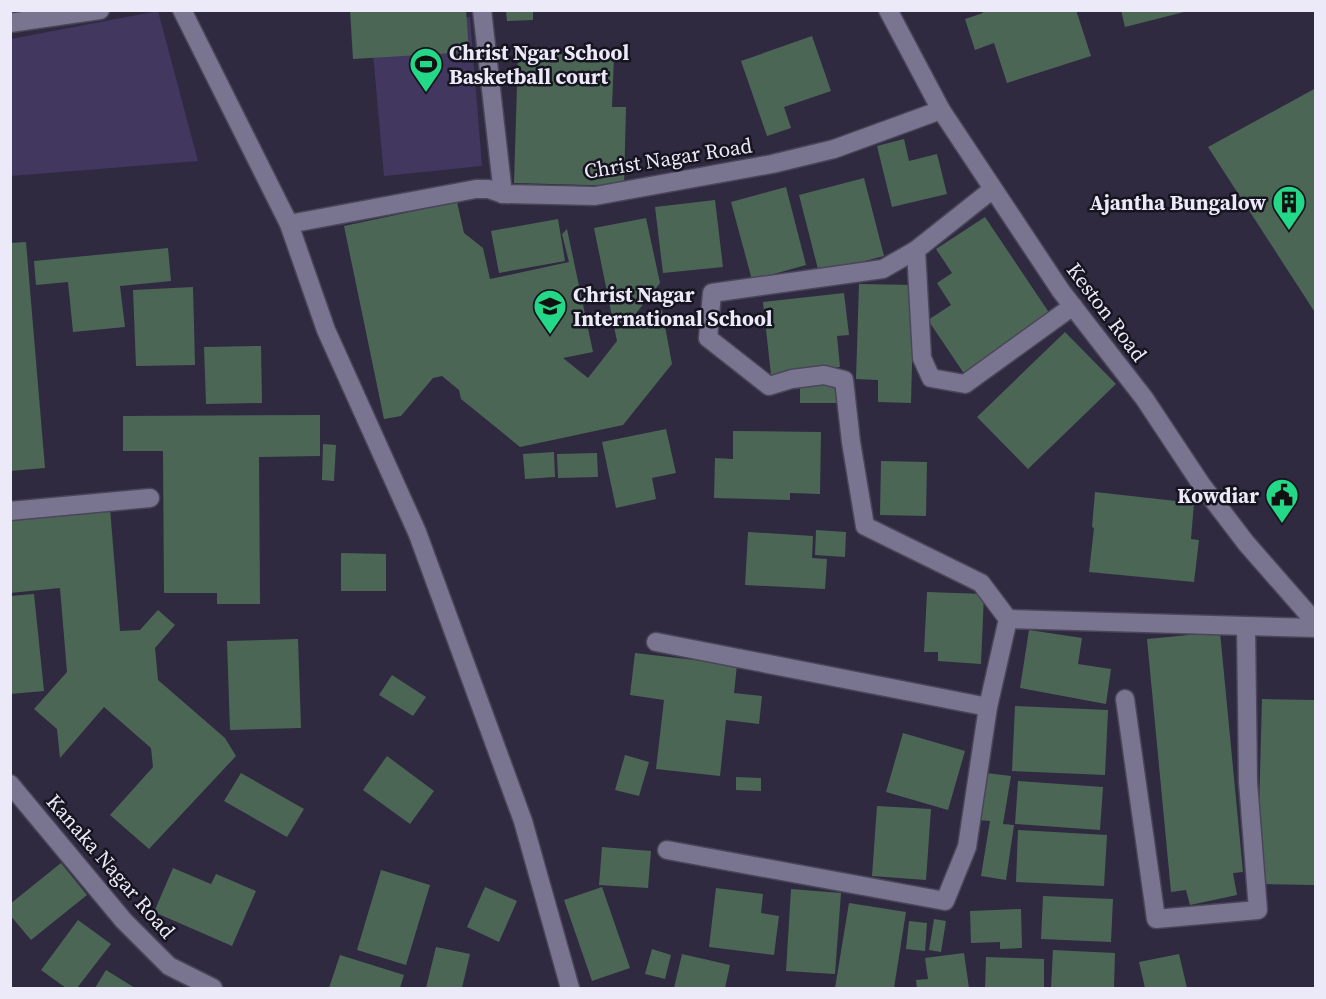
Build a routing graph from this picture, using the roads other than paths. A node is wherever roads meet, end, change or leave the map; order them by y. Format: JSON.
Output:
{"nodes":[{"id":1,"x":100,"y":10,"type":"edge"},
{"id":2,"x":182,"y":10,"type":"edge"},
{"id":3,"x":482,"y":10,"type":"edge"},
{"id":4,"x":888,"y":10,"type":"edge"},
{"id":5,"x":10,"y":23,"type":"edge"},
{"id":6,"x":941,"y":110,"type":"junction"},
{"id":7,"x":993,"y":189,"type":"junction"},
{"id":8,"x":503,"y":194,"type":"junction"},
{"id":9,"x":289,"y":224,"type":"junction"},
{"id":10,"x":916,"y":250,"type":"junction"},
{"id":11,"x":1073,"y":306,"type":"junction"},
{"id":12,"x":150,"y":498,"type":"dead end"},
{"id":13,"x":10,"y":511,"type":"edge"},
{"id":14,"x":1008,"y":619,"type":"junction"},
{"id":15,"x":1316,"y":623,"type":"edge"},
{"id":16,"x":1246,"y":626,"type":"junction"},
{"id":17,"x":1316,"y":628,"type":"edge"},
{"id":18,"x":656,"y":642,"type":"dead end"},
{"id":19,"x":1125,"y":699,"type":"dead end"},
{"id":20,"x":988,"y":707,"type":"junction"},
{"id":21,"x":11,"y":784,"type":"edge"},
{"id":22,"x":667,"y":850,"type":"dead end"},
{"id":23,"x":213,"y":988,"type":"edge"},
{"id":24,"x":570,"y":988,"type":"edge"}],
"edges":[{"from":1,"to":5,"type":"street"},
{"from":2,"to":9,"type":"street"},
{"from":3,"to":8,"type":"street"},
{"from":4,"to":6,"type":"street","name":"Keston Road"},
{"from":6,"to":7,"type":"street","name":"Keston Road"},
{"from":6,"to":8,"type":"street","name":"Christ Nagar Road"},
{"from":7,"to":10,"type":"street"},
{"from":7,"to":11,"type":"street","name":"Keston Road"},
{"from":8,"to":9,"type":"street","name":"Christ Nagar Road"},
{"from":9,"to":24,"type":"street"},
{"from":10,"to":11,"type":"street"},
{"from":10,"to":14,"type":"street"},
{"from":11,"to":15,"type":"street","name":"Keston Road"},
{"from":12,"to":13,"type":"street"},
{"from":14,"to":16,"type":"street"},
{"from":14,"to":20,"type":"street"},
{"from":16,"to":17,"type":"street"},
{"from":16,"to":19,"type":"street"},
{"from":18,"to":20,"type":"street"},
{"from":20,"to":22,"type":"street"},
{"from":21,"to":23,"type":"street","name":"Kanaka Nagar Road"}]}
